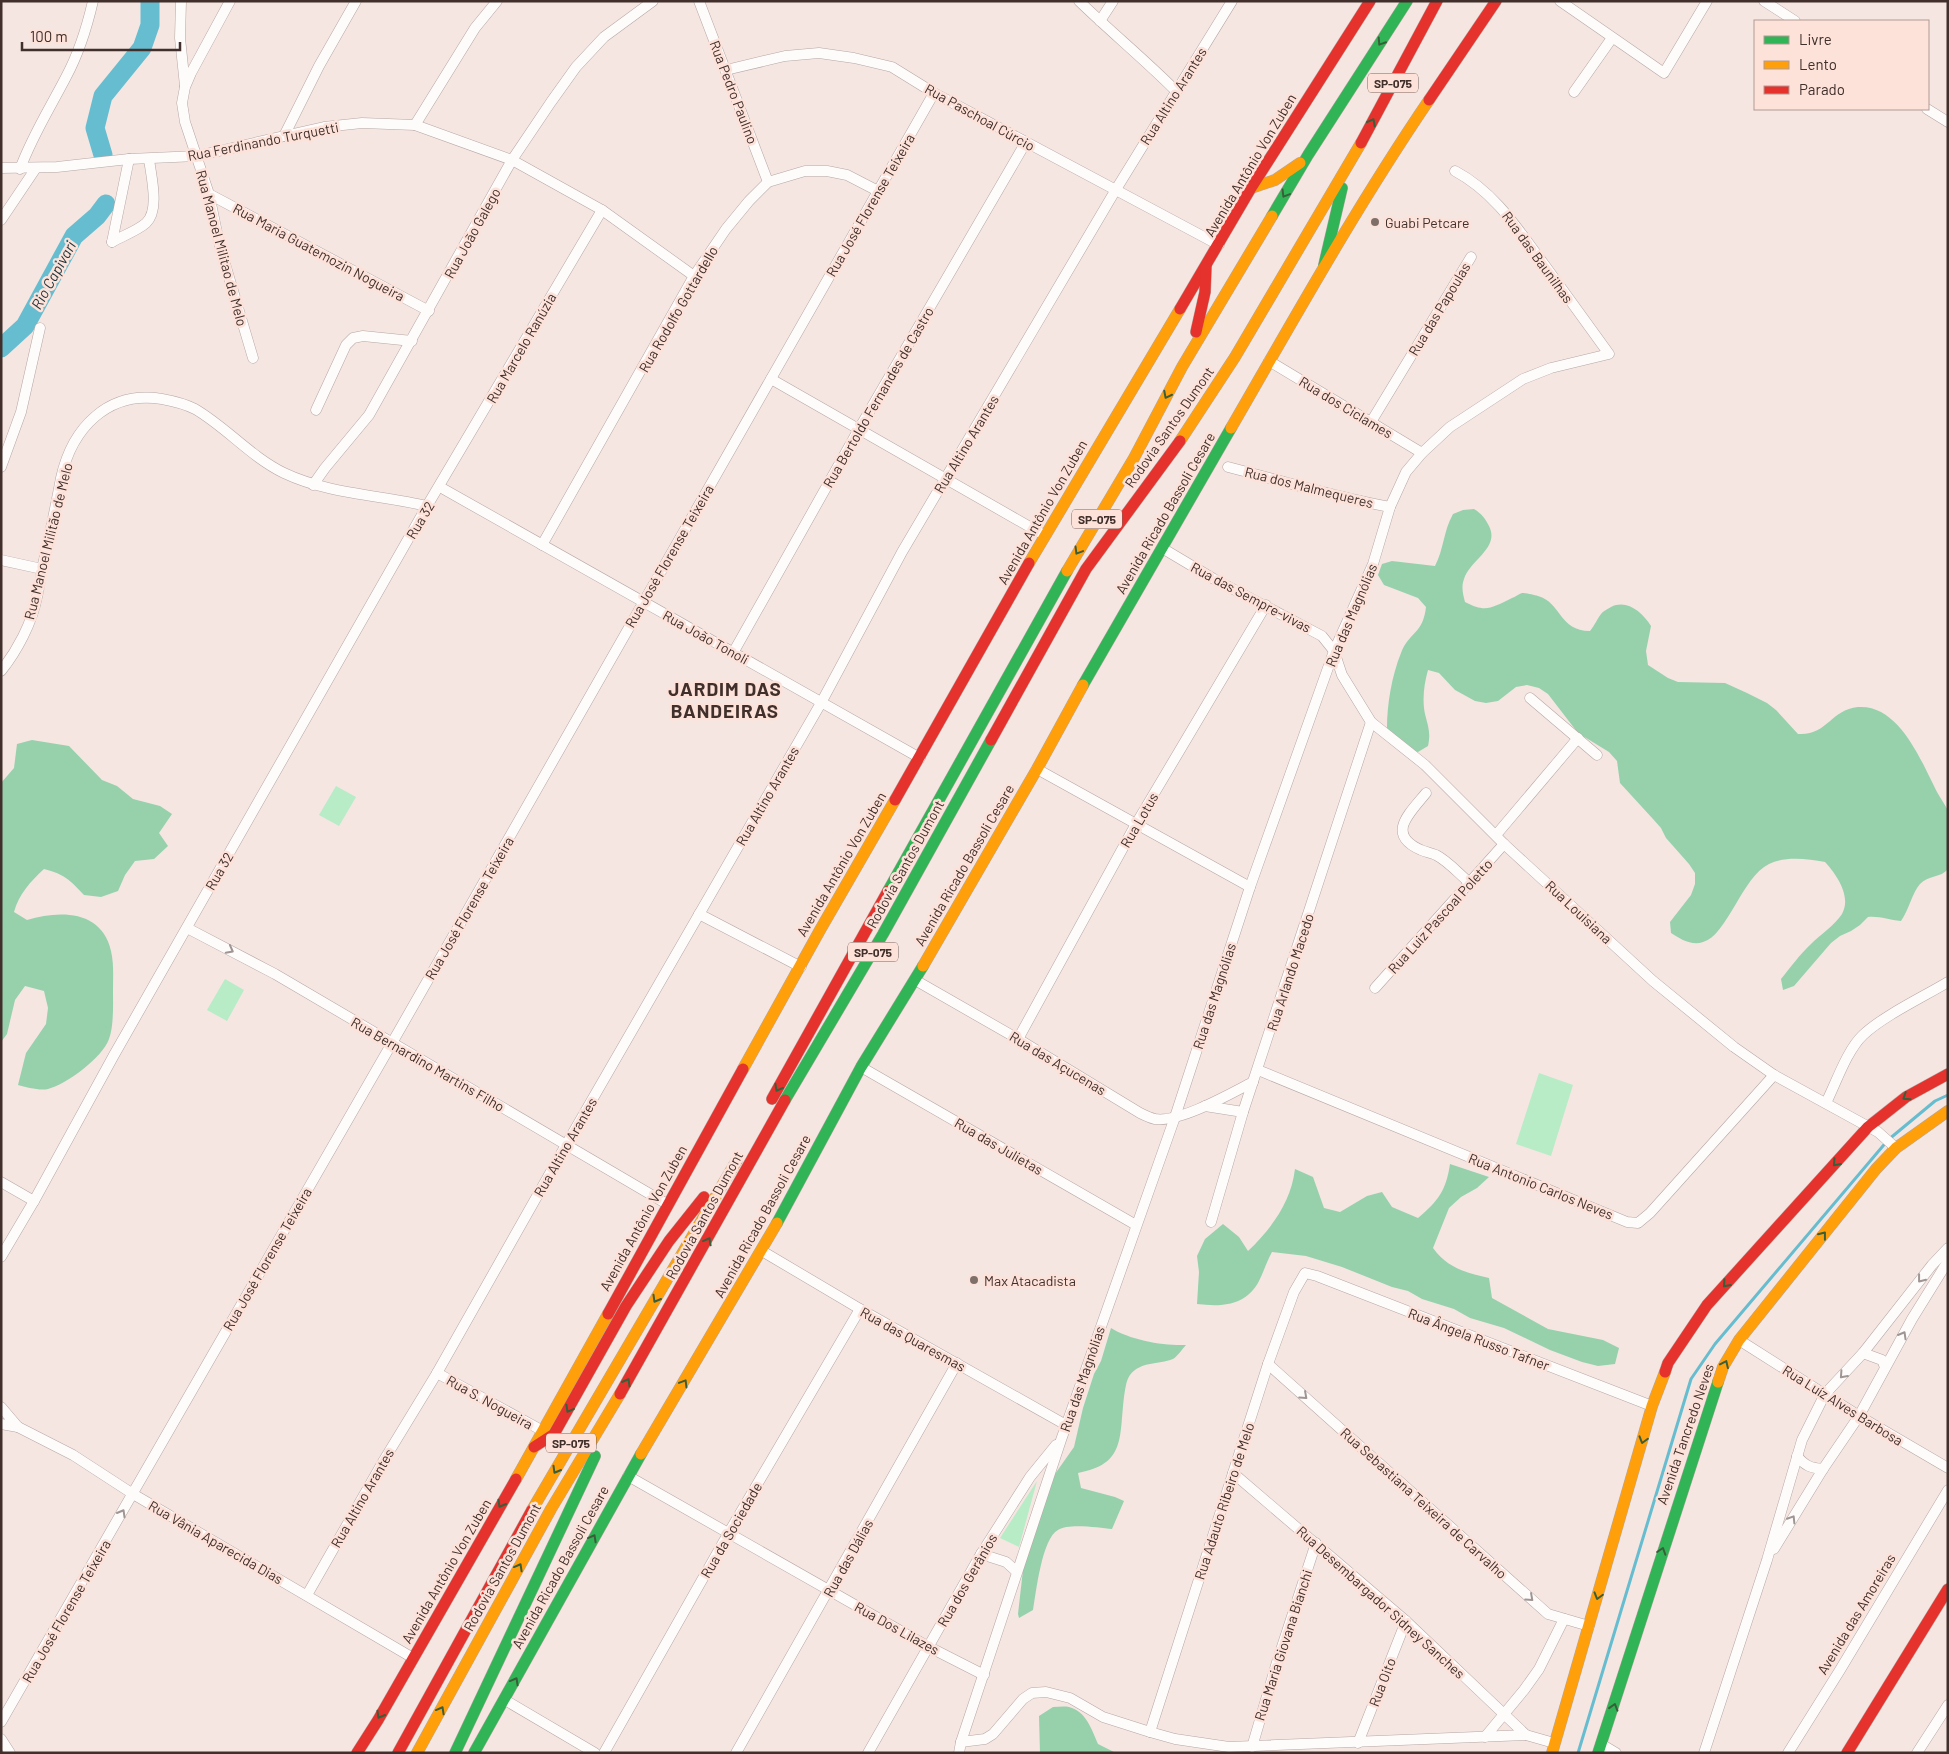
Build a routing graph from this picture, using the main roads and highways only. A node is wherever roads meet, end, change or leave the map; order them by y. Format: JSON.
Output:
{"nodes":[{"id":1,"x":1370,"y":1,"type":"edge"},
{"id":2,"x":1407,"y":1,"type":"edge"},
{"id":3,"x":1437,"y":1,"type":"edge"},
{"id":4,"x":1496,"y":1,"type":"edge"},
{"id":5,"x":1308,"y":155,"type":"junction"},
{"id":6,"x":1349,"y":165,"type":"junction"},
{"id":7,"x":1252,"y":188,"type":"junction"},
{"id":8,"x":1324,"y":265,"type":"junction"},
{"id":9,"x":1206,"y":266,"type":"junction"},
{"id":10,"x":1182,"y":368,"type":"junction"},
{"id":11,"x":1948,"y":1074,"type":"edge"},
{"id":12,"x":1948,"y":1111,"type":"edge"},
{"id":13,"x":765,"y":1112,"type":"dead end"},
{"id":14,"x":611,"y":1409,"type":"junction"},
{"id":15,"x":534,"y":1447,"type":"junction"},
{"id":16,"x":1948,"y":1589,"type":"edge"},
{"id":17,"x":1553,"y":1748,"type":"edge"},
{"id":18,"x":1600,"y":1748,"type":"edge"},
{"id":19,"x":357,"y":1753,"type":"edge"},
{"id":20,"x":398,"y":1753,"type":"edge"},
{"id":21,"x":417,"y":1753,"type":"edge"},
{"id":22,"x":455,"y":1753,"type":"edge"},
{"id":23,"x":474,"y":1753,"type":"edge"},
{"id":24,"x":1847,"y":1753,"type":"edge"}],
"edges":[{"from":1,"to":7,"type":"main road","name":"Avenida Antônio Von Zuben"},
{"from":2,"to":5,"type":"main road","name":"Rodovia Santos Dumont","number":"SP-075","one_way":true},
{"from":6,"to":3,"type":"main road","name":"Rodovia Santos Dumont","number":"SP-075","one_way":true},
{"from":4,"to":8,"type":"main road","name":"Avenida Ricado Bassoli Cesare"},
{"from":5,"to":7,"type":"main road"},
{"from":5,"to":10,"type":"main road","name":"Rodovia Santos Dumont","number":"SP-075","one_way":true},
{"from":6,"to":8,"type":"main road"},
{"from":14,"to":6,"type":"main road","name":"Rodovia Santos Dumont","number":"SP-075","one_way":true},
{"from":7,"to":9,"type":"main road","name":"Avenida Antônio Von Zuben"},
{"from":23,"to":8,"type":"main road","name":"Avenida Ricado Bassoli Cesare","one_way":true},
{"from":9,"to":10,"type":"main road"},
{"from":9,"to":15,"type":"main road","name":"Avenida Antônio Von Zuben"},
{"from":10,"to":13,"type":"main road","name":"Rodovia Santos Dumont","number":"SP-075","one_way":true},
{"from":11,"to":17,"type":"main road","one_way":true},
{"from":18,"to":12,"type":"main road","name":"Avenida Tancredo Neves","one_way":true},
{"from":21,"to":14,"type":"main road","name":"Rodovia Santos Dumont","number":"SP-075","one_way":true},
{"from":14,"to":22,"type":"main road"},
{"from":15,"to":19,"type":"main road","name":"Avenida Antônio Von Zuben","one_way":true},
{"from":15,"to":20,"type":"main road","name":"Rodovia Santos Dumont","number":"SP-075"},
{"from":16,"to":24,"type":"main road"}]}
